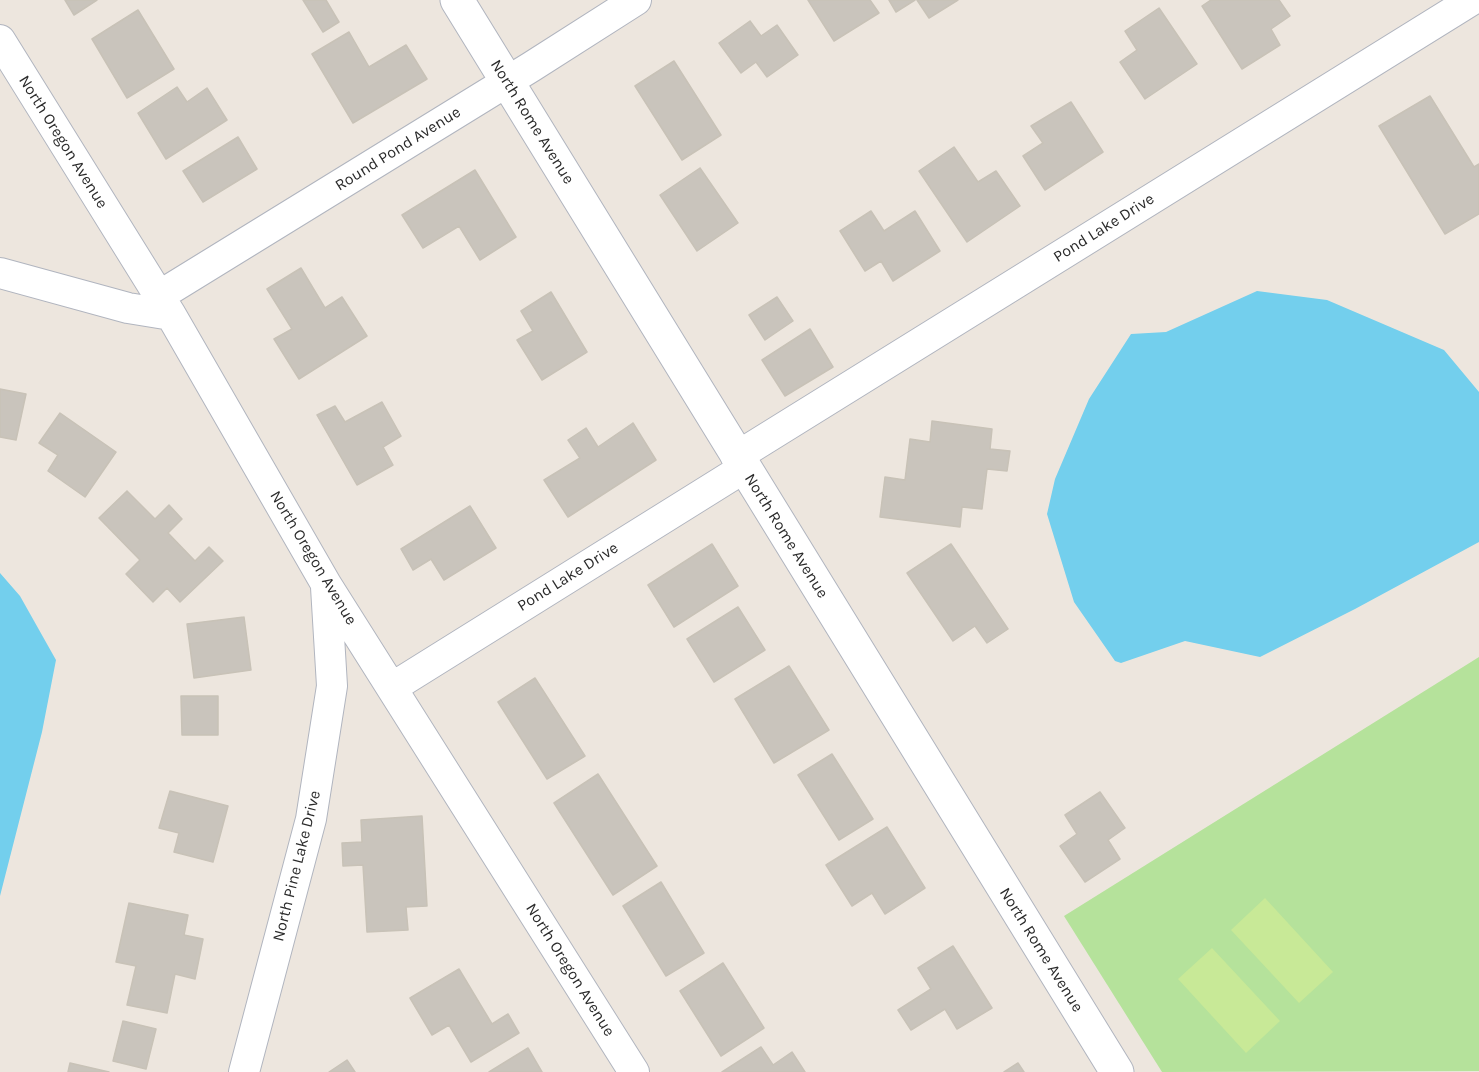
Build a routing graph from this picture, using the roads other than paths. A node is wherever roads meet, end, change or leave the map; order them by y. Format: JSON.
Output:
{"nodes":[{"id":1,"x":457,"y":0,"type":"edge"},
{"id":2,"x":636,"y":0,"type":"edge"},
{"id":3,"x":1472,"y":0,"type":"edge"},
{"id":4,"x":0,"y":40,"type":"edge"},
{"id":5,"x":508,"y":81,"type":"junction"},
{"id":6,"x":0,"y":273,"type":"edge"},
{"id":7,"x":165,"y":306,"type":"junction"},
{"id":8,"x":740,"y":462,"type":"junction"},
{"id":9,"x":326,"y":584,"type":"junction"},
{"id":10,"x":393,"y":687,"type":"junction"},
{"id":11,"x":244,"y":1072,"type":"edge"},
{"id":12,"x":634,"y":1072,"type":"edge"},
{"id":13,"x":1117,"y":1072,"type":"edge"}],
"edges":[{"from":1,"to":5,"type":"street","name":"North Rome Avenue"},
{"from":2,"to":5,"type":"street","name":"Round Pond Avenue"},
{"from":3,"to":8,"type":"street","name":"Pond Lake Drive"},
{"from":4,"to":7,"type":"street","name":"North Oregon Avenue"},
{"from":5,"to":7,"type":"street","name":"Round Pond Avenue"},
{"from":5,"to":8,"type":"street","name":"North Rome Avenue"},
{"from":6,"to":7,"type":"street"},
{"from":7,"to":9,"type":"street","name":"North Oregon Avenue"},
{"from":8,"to":10,"type":"street","name":"Pond Lake Drive"},
{"from":8,"to":13,"type":"street","name":"North Rome Avenue"},
{"from":9,"to":10,"type":"street","name":"North Oregon Avenue"},
{"from":9,"to":11,"type":"street","name":"North Pine Lake Drive"},
{"from":10,"to":12,"type":"street","name":"North Oregon Avenue"}]}
